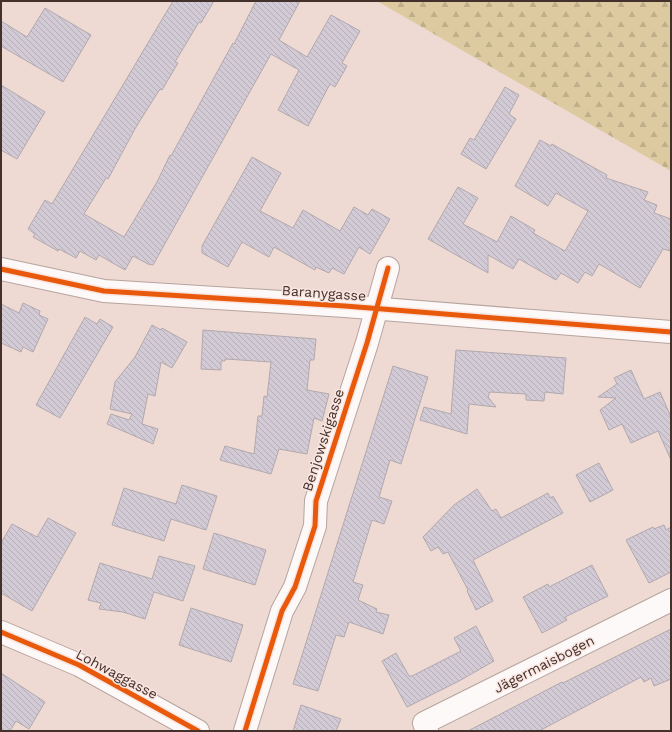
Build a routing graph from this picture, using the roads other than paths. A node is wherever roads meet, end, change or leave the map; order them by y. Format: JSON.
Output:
{"nodes":[{"id":1,"x":388,"y":268,"type":"dead end"},
{"id":2,"x":1,"y":269,"type":"edge"},
{"id":3,"x":376,"y":309,"type":"junction"},
{"id":4,"x":671,"y":332,"type":"edge"},
{"id":5,"x":671,"y":600,"type":"edge"},
{"id":6,"x":1,"y":632,"type":"edge"},
{"id":7,"x":198,"y":731,"type":"edge"},
{"id":8,"x":245,"y":731,"type":"edge"},
{"id":9,"x":427,"y":731,"type":"edge"}],
"edges":[{"from":1,"to":3,"type":"street","name":"Benjowskigasse"},
{"from":2,"to":3,"type":"street","name":"Baranygasse"},
{"from":3,"to":4,"type":"street","name":"Baranygasse"},
{"from":3,"to":8,"type":"street","name":"Benjowskigasse"},
{"from":5,"to":9,"type":"street","name":"Jägermaisbogen"},
{"from":6,"to":7,"type":"street","name":"Lohwaggasse"}]}
